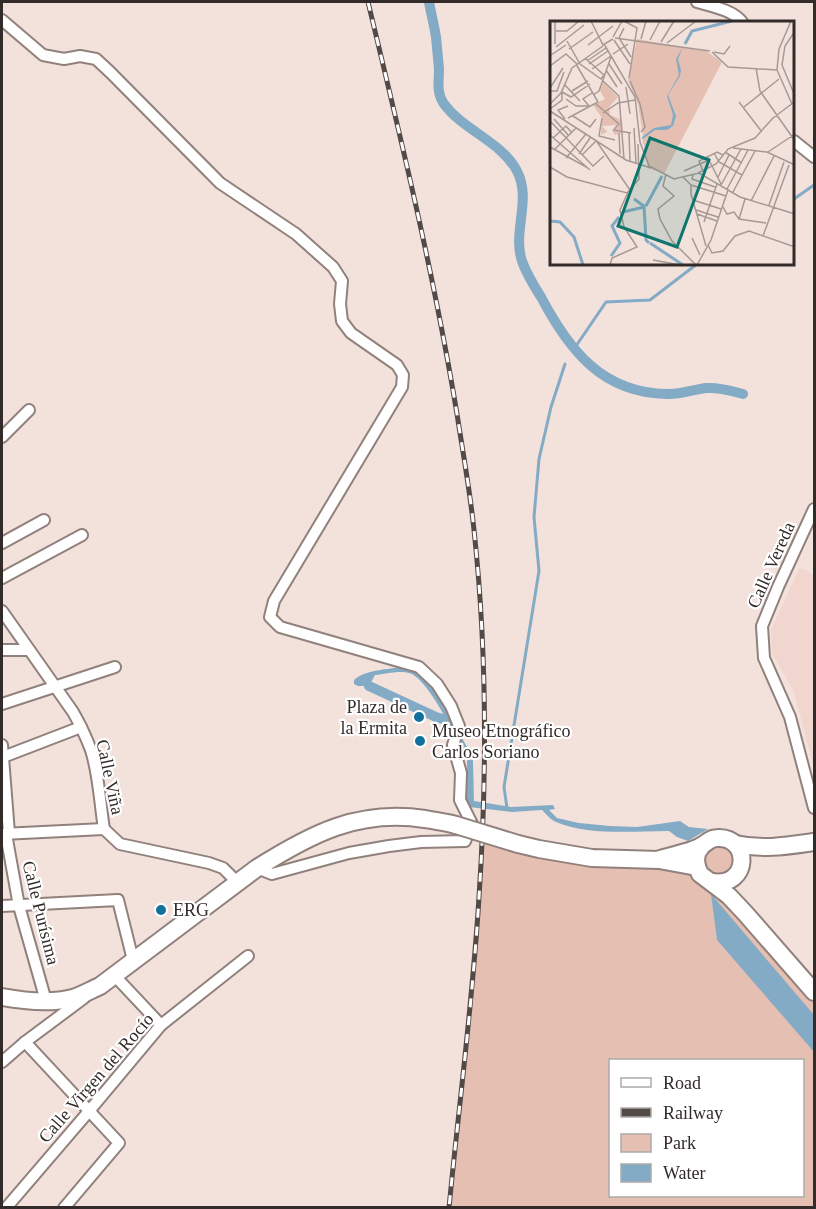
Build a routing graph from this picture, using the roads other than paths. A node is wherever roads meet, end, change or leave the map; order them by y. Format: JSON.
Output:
{"nodes":[{"id":1,"x":697,"y":2,"type":"edge"},
{"id":2,"x":2,"y":20,"type":"edge"},
{"id":3,"x":741,"y":21,"type":"edge"},
{"id":4,"x":795,"y":142,"type":"edge"},
{"id":5,"x":814,"y":157,"type":"edge"},
{"id":6,"x":29,"y":410,"type":"dead end"},
{"id":7,"x":2,"y":437,"type":"edge"},
{"id":8,"x":814,"y":509,"type":"edge"},
{"id":9,"x":44,"y":520,"type":"dead end"},
{"id":10,"x":82,"y":535,"type":"dead end"},
{"id":11,"x":2,"y":543,"type":"edge"},
{"id":12,"x":2,"y":578,"type":"edge"},
{"id":13,"x":2,"y":611,"type":"edge"},
{"id":14,"x":2,"y":650,"type":"edge"},
{"id":15,"x":29,"y":650,"type":"junction"},
{"id":16,"x":115,"y":667,"type":"dead end"},
{"id":17,"x":54,"y":685,"type":"junction"},
{"id":18,"x":2,"y":704,"type":"edge"},
{"id":19,"x":81,"y":727,"type":"junction"},
{"id":20,"x":2,"y":745,"type":"edge"},
{"id":21,"x":3,"y":757,"type":"edge"},
{"id":22,"x":814,"y":808,"type":"edge"},
{"id":23,"x":104,"y":829,"type":"junction"},
{"id":24,"x":6,"y":834,"type":"edge"},
{"id":25,"x":814,"y":842,"type":"edge"},
{"id":26,"x":735,"y":844,"type":"junction"},
{"id":27,"x":701,"y":847,"type":"junction"},
{"id":28,"x":768,"y":848,"type":"junction"},
{"id":29,"x":659,"y":860,"type":"junction"},
{"id":30,"x":697,"y":867,"type":"junction"},
{"id":31,"x":257,"y":868,"type":"junction"},
{"id":32,"x":739,"y":870,"type":"junction"},
{"id":33,"x":237,"y":882,"type":"junction"},
{"id":34,"x":712,"y":882,"type":"junction"},
{"id":35,"x":2,"y":906,"type":"edge"},
{"id":36,"x":19,"y":906,"type":"junction"},
{"id":37,"x":745,"y":913,"type":"junction"},
{"id":38,"x":248,"y":957,"type":"dead end"},
{"id":39,"x":134,"y":960,"type":"junction"},
{"id":40,"x":114,"y":975,"type":"junction"},
{"id":41,"x":100,"y":986,"type":"junction"},
{"id":42,"x":814,"y":992,"type":"edge"},
{"id":43,"x":2,"y":997,"type":"edge"},
{"id":44,"x":46,"y":1000,"type":"junction"},
{"id":45,"x":161,"y":1025,"type":"junction"},
{"id":46,"x":25,"y":1042,"type":"junction"},
{"id":47,"x":2,"y":1062,"type":"edge"},
{"id":48,"x":90,"y":1110,"type":"junction"},
{"id":49,"x":6,"y":1208,"type":"edge"},
{"id":50,"x":64,"y":1208,"type":"edge"}],
"edges":[{"from":1,"to":3,"type":"street"},
{"from":2,"to":31,"type":"street"},
{"from":4,"to":5,"type":"street"},
{"from":6,"to":7,"type":"street"},
{"from":8,"to":22,"type":"street","name":"Calle Vereda"},
{"from":9,"to":11,"type":"street"},
{"from":10,"to":12,"type":"street"},
{"from":13,"to":15,"type":"street","name":"Calle Viña"},
{"from":14,"to":15,"type":"street"},
{"from":15,"to":17,"type":"street","name":"Calle Viña"},
{"from":16,"to":17,"type":"street"},
{"from":17,"to":18,"type":"street"},
{"from":17,"to":19,"type":"street","name":"Calle Viña"},
{"from":19,"to":21,"type":"street"},
{"from":19,"to":23,"type":"street","name":"Calle Viña"},
{"from":20,"to":21,"type":"street","name":"Calle Purísima"},
{"from":21,"to":24,"type":"street","name":"Calle Purísima"},
{"from":23,"to":24,"type":"street"},
{"from":23,"to":33,"type":"street","name":"Calle Viña"},
{"from":24,"to":36,"type":"street","name":"Calle Purísima"},
{"from":25,"to":28,"type":"main road"},
{"from":26,"to":27,"type":"main road"},
{"from":26,"to":28,"type":"main road"},
{"from":26,"to":32,"type":"main road"},
{"from":27,"to":29,"type":"main road"},
{"from":27,"to":30,"type":"main road"},
{"from":28,"to":32,"type":"main road"},
{"from":29,"to":30,"type":"main road"},
{"from":29,"to":31,"type":"main road","bridge":true},
{"from":30,"to":34,"type":"main road"},
{"from":31,"to":33,"type":"main road"},
{"from":32,"to":34,"type":"main road"},
{"from":32,"to":37,"type":"main road"},
{"from":33,"to":39,"type":"main road"},
{"from":34,"to":37,"type":"main road"},
{"from":35,"to":36,"type":"street"},
{"from":36,"to":39,"type":"street"},
{"from":36,"to":44,"type":"street","name":"Calle Purísima"},
{"from":37,"to":42,"type":"main road"},
{"from":38,"to":45,"type":"street","name":"Calle Virgen del Rocío"},
{"from":39,"to":40,"type":"main road"},
{"from":40,"to":41,"type":"main road"},
{"from":40,"to":45,"type":"street"},
{"from":41,"to":44,"type":"main road"},
{"from":41,"to":46,"type":"street"},
{"from":43,"to":44,"type":"main road"},
{"from":45,"to":48,"type":"street","name":"Calle Virgen del Rocío"},
{"from":46,"to":47,"type":"street"},
{"from":46,"to":48,"type":"street"},
{"from":48,"to":49,"type":"street","name":"Calle Virgen del Rocío"},
{"from":48,"to":50,"type":"street"}]}
